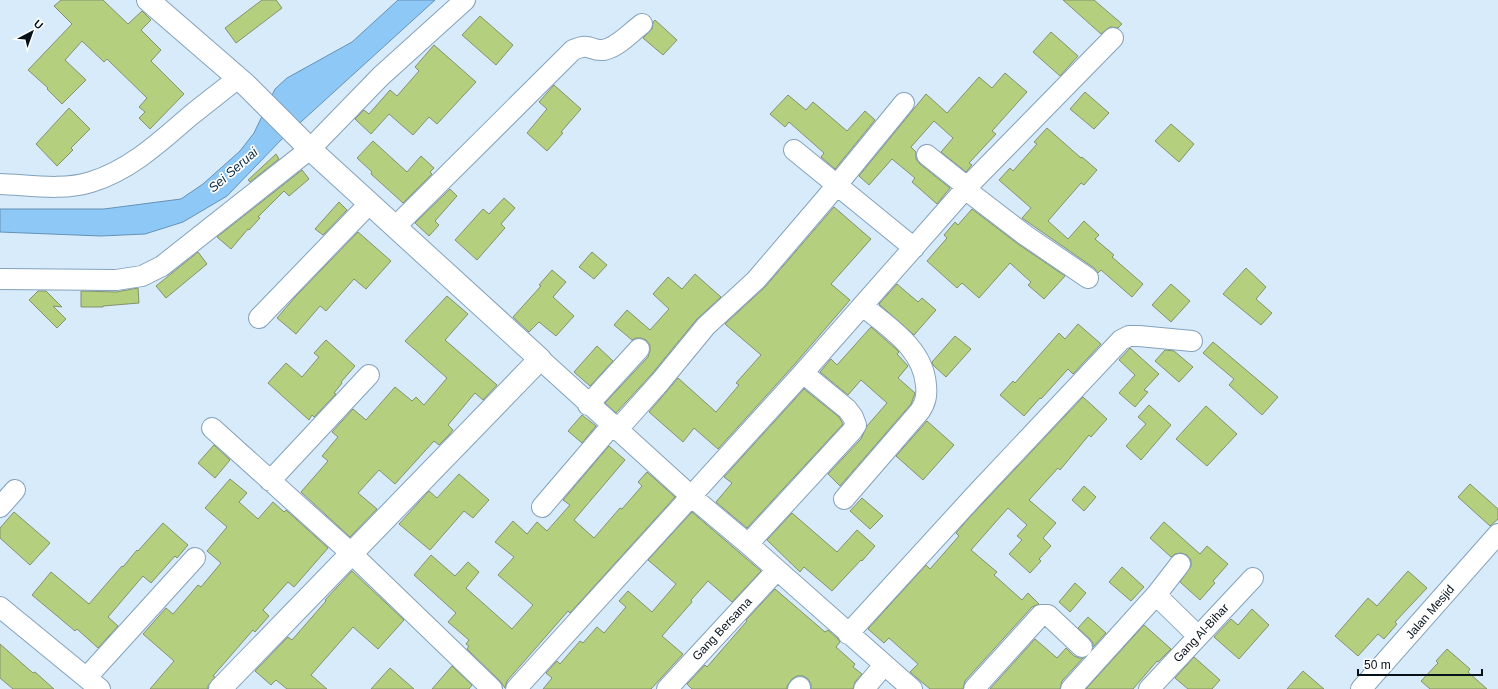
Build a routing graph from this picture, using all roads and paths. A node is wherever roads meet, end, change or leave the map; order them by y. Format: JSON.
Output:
{"nodes":[{"id":1,"x":148,"y":0,"type":"edge"},
{"id":2,"x":465,"y":0,"type":"edge"},
{"id":3,"x":642,"y":24,"type":"dead end"},
{"id":4,"x":1113,"y":38,"type":"dead end"},
{"id":5,"x":242,"y":81,"type":"junction"},
{"id":6,"x":904,"y":103,"type":"dead end"},
{"id":7,"x":305,"y":144,"type":"junction"},
{"id":8,"x":794,"y":150,"type":"dead end"},
{"id":9,"x":927,"y":155,"type":"dead end"},
{"id":10,"x":0,"y":184,"type":"edge"},
{"id":11,"x":836,"y":186,"type":"junction"},
{"id":12,"x":966,"y":188,"type":"junction"},
{"id":13,"x":369,"y":204,"type":"junction"},
{"id":14,"x":394,"y":227,"type":"junction"},
{"id":15,"x":914,"y":248,"type":"junction"},
{"id":16,"x":1088,"y":278,"type":"dead end"},
{"id":17,"x":0,"y":279,"type":"edge"},
{"id":18,"x":863,"y":306,"type":"junction"},
{"id":19,"x":259,"y":318,"type":"dead end"},
{"id":20,"x":1192,"y":341,"type":"dead end"},
{"id":21,"x":639,"y":349,"type":"dead end"},
{"id":22,"x":540,"y":359,"type":"junction"},
{"id":23,"x":803,"y":374,"type":"junction"},
{"id":24,"x":369,"y":375,"type":"dead end"},
{"id":25,"x":588,"y":404,"type":"junction"},
{"id":26,"x":615,"y":427,"type":"junction"},
{"id":27,"x":212,"y":428,"type":"dead end"},
{"id":28,"x":270,"y":481,"type":"junction"},
{"id":29,"x":15,"y":490,"type":"dead end"},
{"id":30,"x":692,"y":496,"type":"junction"},
{"id":31,"x":844,"y":499,"type":"dead end"},
{"id":32,"x":0,"y":507,"type":"edge"},
{"id":33,"x":542,"y":507,"type":"dead end"},
{"id":34,"x":1498,"y":534,"type":"edge"},
{"id":35,"x":748,"y":544,"type":"junction"},
{"id":36,"x":352,"y":554,"type":"junction"},
{"id":37,"x":195,"y":558,"type":"dead end"},
{"id":38,"x":1180,"y":564,"type":"dead end"},
{"id":39,"x":777,"y":570,"type":"junction"},
{"id":40,"x":1253,"y":578,"type":"dead end"},
{"id":41,"x":1156,"y":595,"type":"junction"},
{"id":42,"x":0,"y":608,"type":"edge"},
{"id":43,"x":848,"y":634,"type":"junction"},
{"id":44,"x":1198,"y":636,"type":"junction"},
{"id":45,"x":1082,"y":647,"type":"dead end"},
{"id":46,"x":884,"y":665,"type":"junction"},
{"id":47,"x":93,"y":683,"type":"edge"},
{"id":48,"x":220,"y":689,"type":"edge"},
{"id":49,"x":492,"y":689,"type":"edge"},
{"id":50,"x":516,"y":689,"type":"edge"},
{"id":51,"x":667,"y":689,"type":"edge"},
{"id":52,"x":864,"y":689,"type":"edge"},
{"id":53,"x":912,"y":689,"type":"edge"},
{"id":54,"x":974,"y":689,"type":"edge"},
{"id":55,"x":1071,"y":689,"type":"edge"},
{"id":56,"x":1149,"y":689,"type":"edge"},
{"id":57,"x":1361,"y":689,"type":"edge"}],
"edges":[{"from":1,"to":5,"type":"main road"},
{"from":2,"to":7,"type":"street"},
{"from":3,"to":14,"type":"street"},
{"from":4,"to":12,"type":"street"},
{"from":5,"to":7,"type":"main road"},
{"from":5,"to":10,"type":"street"},
{"from":6,"to":11,"type":"street"},
{"from":7,"to":13,"type":"main road"},
{"from":7,"to":17,"type":"street"},
{"from":8,"to":11,"type":"street"},
{"from":9,"to":12,"type":"street"},
{"from":11,"to":15,"type":"street"},
{"from":11,"to":26,"type":"street"},
{"from":12,"to":15,"type":"street"},
{"from":12,"to":16,"type":"street"},
{"from":13,"to":14,"type":"main road"},
{"from":13,"to":19,"type":"street"},
{"from":14,"to":22,"type":"main road"},
{"from":15,"to":18,"type":"street"},
{"from":18,"to":23,"type":"street"},
{"from":18,"to":31,"type":"street"},
{"from":20,"to":43,"type":"street"},
{"from":21,"to":25,"type":"street"},
{"from":22,"to":25,"type":"street"},
{"from":22,"to":36,"type":"main road"},
{"from":23,"to":30,"type":"street"},
{"from":23,"to":35,"type":"street"},
{"from":24,"to":28,"type":"street"},
{"from":25,"to":26,"type":"street"},
{"from":26,"to":30,"type":"street"},
{"from":26,"to":33,"type":"street"},
{"from":27,"to":28,"type":"street"},
{"from":28,"to":36,"type":"street"},
{"from":29,"to":32,"type":"street"},
{"from":30,"to":35,"type":"street"},
{"from":30,"to":50,"type":"street"},
{"from":34,"to":57,"type":"street","name":"Jalan Mesjid"},
{"from":35,"to":39,"type":"street"},
{"from":36,"to":48,"type":"main road"},
{"from":36,"to":49,"type":"street"},
{"from":37,"to":47,"type":"street"},
{"from":38,"to":41,"type":"street"},
{"from":39,"to":43,"type":"street"},
{"from":39,"to":51,"type":"street","name":"Gang Bersama"},
{"from":40,"to":44,"type":"street","name":"Gang Al-Bihar"},
{"from":41,"to":44,"type":"street"},
{"from":41,"to":55,"type":"street"},
{"from":42,"to":47,"type":"street"},
{"from":43,"to":46,"type":"street"},
{"from":44,"to":56,"type":"street","name":"Gang Al-Bihar"},
{"from":45,"to":54,"type":"street"},
{"from":46,"to":52,"type":"street"},
{"from":46,"to":53,"type":"street"}]}
